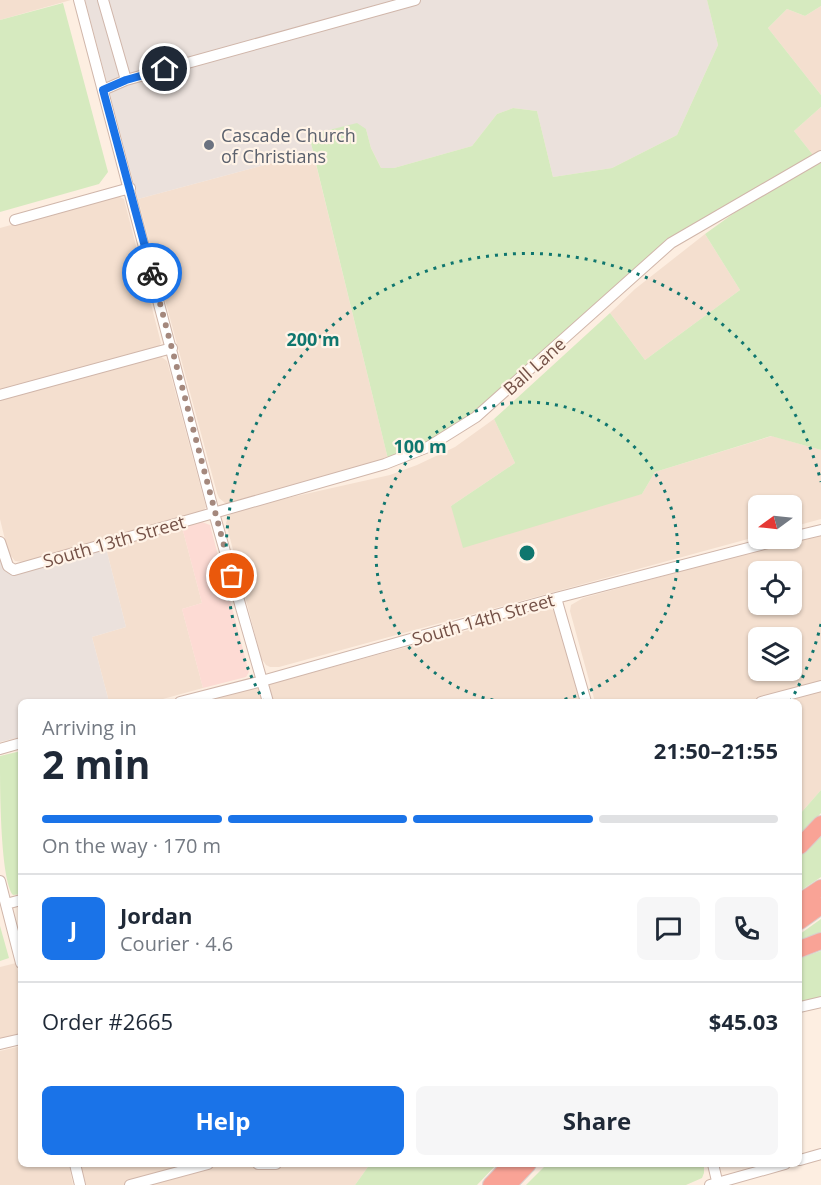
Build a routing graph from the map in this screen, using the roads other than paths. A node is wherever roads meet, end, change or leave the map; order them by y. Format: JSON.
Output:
{"nodes":[{"id":1,"x":79,"y":0,"type":"edge"},
{"id":2,"x":103,"y":0,"type":"edge"},
{"id":3,"x":415,"y":0,"type":"edge"},
{"id":4,"x":126,"y":80,"type":"junction"},
{"id":5,"x":103,"y":90,"type":"junction"},
{"id":6,"x":821,"y":156,"type":"edge"},
{"id":7,"x":130,"y":188,"type":"junction"},
{"id":8,"x":15,"y":220,"type":"dead end"},
{"id":9,"x":172,"y":348,"type":"junction"},
{"id":10,"x":0,"y":395,"type":"edge"},
{"id":11,"x":214,"y":513,"type":"junction"},
{"id":12,"x":821,"y":530,"type":"edge"},
{"id":13,"x":802,"y":535,"type":"edge"},
{"id":14,"x":0,"y":542,"type":"edge"},
{"id":15,"x":748,"y":548,"type":"edge"},
{"id":16,"x":556,"y":598,"type":"junction"},
{"id":17,"x":262,"y":681,"type":"junction"},
{"id":18,"x":821,"y":686,"type":"edge"},
{"id":19,"x":192,"y":699,"type":"edge"},
{"id":20,"x":267,"y":699,"type":"edge"},
{"id":21,"x":585,"y":699,"type":"edge"},
{"id":22,"x":772,"y":699,"type":"edge"},
{"id":23,"x":18,"y":744,"type":"edge"},
{"id":24,"x":0,"y":749,"type":"edge"},
{"id":25,"x":821,"y":824,"type":"edge"},
{"id":26,"x":802,"y":844,"type":"edge"},
{"id":27,"x":0,"y":881,"type":"edge"},
{"id":28,"x":821,"y":888,"type":"edge"},
{"id":29,"x":18,"y":901,"type":"edge"},
{"id":30,"x":802,"y":901,"type":"edge"},
{"id":31,"x":6,"y":904,"type":"junction"},
{"id":32,"x":821,"y":906,"type":"edge"},
{"id":33,"x":802,"y":920,"type":"edge"},
{"id":34,"x":821,"y":941,"type":"edge"},
{"id":35,"x":802,"y":948,"type":"edge"},
{"id":36,"x":18,"y":951,"type":"edge"},
{"id":37,"x":821,"y":1002,"type":"edge"},
{"id":38,"x":802,"y":1007,"type":"edge"},
{"id":39,"x":18,"y":1040,"type":"edge"},
{"id":40,"x":0,"y":1044,"type":"edge"},
{"id":41,"x":821,"y":1154,"type":"edge"},
{"id":42,"x":802,"y":1159,"type":"edge"},
{"id":43,"x":76,"y":1167,"type":"edge"},
{"id":44,"x":197,"y":1167,"type":"edge"},
{"id":45,"x":508,"y":1167,"type":"edge"},
{"id":46,"x":525,"y":1167,"type":"edge"},
{"id":47,"x":713,"y":1167,"type":"edge"},
{"id":48,"x":774,"y":1167,"type":"edge"},
{"id":49,"x":715,"y":1184,"type":"edge"},
{"id":50,"x":80,"y":1185,"type":"edge"},
{"id":51,"x":130,"y":1185,"type":"edge"},
{"id":52,"x":491,"y":1185,"type":"edge"},
{"id":53,"x":508,"y":1185,"type":"edge"}],
"edges":[{"from":1,"to":5,"type":"street"},
{"from":2,"to":4,"type":"street"},
{"from":3,"to":4,"type":"street"},
{"from":4,"to":5,"type":"street"},
{"from":5,"to":7,"type":"street"},
{"from":6,"to":11,"type":"street","name":"Ball Lane"},
{"from":7,"to":8,"type":"street"},
{"from":7,"to":9,"type":"street"},
{"from":9,"to":10,"type":"street"},
{"from":9,"to":11,"type":"street"},
{"from":11,"to":14,"type":"street","name":"South 13th Street"},
{"from":11,"to":17,"type":"street"},
{"from":12,"to":13,"type":"street"},
{"from":15,"to":16,"type":"street","name":"South 14th Street"},
{"from":16,"to":17,"type":"street","name":"South 14th Street"},
{"from":16,"to":21,"type":"street"},
{"from":17,"to":19,"type":"street","name":"South 14th Street"},
{"from":17,"to":20,"type":"street"},
{"from":18,"to":22,"type":"street"},
{"from":23,"to":24,"type":"street"},
{"from":25,"to":26,"type":"highway"},
{"from":27,"to":31,"type":"street"},
{"from":28,"to":30,"type":"highway"},
{"from":29,"to":31,"type":"street"},
{"from":31,"to":36,"type":"street"},
{"from":32,"to":33,"type":"highway"},
{"from":34,"to":35,"type":"highway"},
{"from":37,"to":38,"type":"street"},
{"from":39,"to":40,"type":"street"},
{"from":41,"to":42,"type":"street"},
{"from":43,"to":50,"type":"street"},
{"from":44,"to":51,"type":"street"},
{"from":45,"to":52,"type":"highway"},
{"from":46,"to":53,"type":"highway"},
{"from":47,"to":49,"type":"street"},
{"from":48,"to":49,"type":"street"}]}
